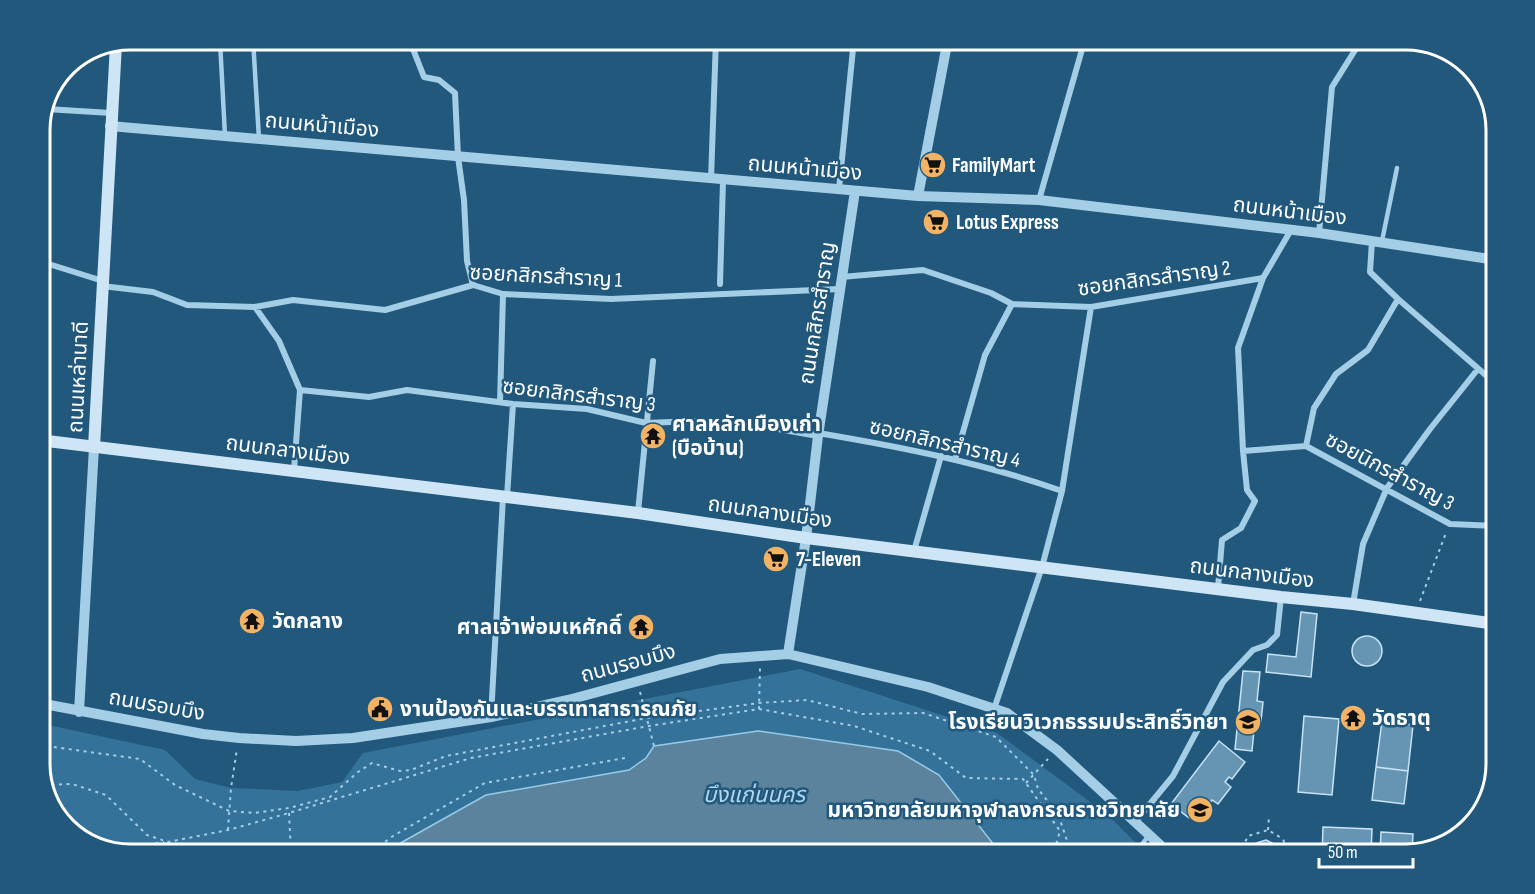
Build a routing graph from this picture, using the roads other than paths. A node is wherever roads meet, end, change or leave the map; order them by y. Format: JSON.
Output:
{"nodes":[{"id":1,"x":220,"y":50,"type":"edge"},
{"id":2,"x":254,"y":50,"type":"edge"},
{"id":3,"x":413,"y":50,"type":"edge"},
{"id":4,"x":716,"y":50,"type":"edge"},
{"id":5,"x":853,"y":50,"type":"edge"},
{"id":6,"x":946,"y":50,"type":"edge"},
{"id":7,"x":1082,"y":50,"type":"edge"},
{"id":8,"x":1355,"y":50,"type":"edge"},
{"id":9,"x":115,"y":51,"type":"edge"},
{"id":10,"x":52,"y":110,"type":"edge"},
{"id":11,"x":110,"y":120,"type":"junction"},
{"id":12,"x":225,"y":136,"type":"junction"},
{"id":13,"x":259,"y":139,"type":"junction"},
{"id":14,"x":458,"y":157,"type":"junction"},
{"id":15,"x":1397,"y":168,"type":"dead end"},
{"id":16,"x":711,"y":180,"type":"junction"},
{"id":17,"x":723,"y":181,"type":"junction"},
{"id":18,"x":839,"y":189,"type":"junction"},
{"id":19,"x":855,"y":191,"type":"junction"},
{"id":20,"x":918,"y":196,"type":"junction"},
{"id":21,"x":1040,"y":200,"type":"junction"},
{"id":22,"x":1291,"y":230,"type":"junction"},
{"id":23,"x":1319,"y":233,"type":"junction"},
{"id":24,"x":1377,"y":241,"type":"junction"},
{"id":25,"x":1485,"y":258,"type":"edge"},
{"id":26,"x":50,"y":265,"type":"edge"},
{"id":27,"x":842,"y":277,"type":"junction"},
{"id":28,"x":1263,"y":278,"type":"junction"},
{"id":29,"x":102,"y":283,"type":"junction"},
{"id":30,"x":720,"y":284,"type":"dead end"},
{"id":31,"x":472,"y":285,"type":"junction"},
{"id":32,"x":839,"y":289,"type":"junction"},
{"id":33,"x":503,"y":294,"type":"junction"},
{"id":34,"x":1398,"y":300,"type":"junction"},
{"id":35,"x":1012,"y":304,"type":"junction"},
{"id":36,"x":255,"y":307,"type":"junction"},
{"id":37,"x":1091,"y":308,"type":"junction"},
{"id":38,"x":653,"y":361,"type":"dead end"},
{"id":39,"x":1478,"y":369,"type":"junction"},
{"id":40,"x":1485,"y":375,"type":"edge"},
{"id":41,"x":300,"y":390,"type":"junction"},
{"id":42,"x":500,"y":402,"type":"junction"},
{"id":43,"x":513,"y":404,"type":"junction"},
{"id":44,"x":646,"y":423,"type":"junction"},
{"id":45,"x":818,"y":434,"type":"junction"},
{"id":46,"x":50,"y":441,"type":"edge"},
{"id":47,"x":1306,"y":446,"type":"junction"},
{"id":48,"x":94,"y":447,"type":"junction"},
{"id":49,"x":1243,"y":451,"type":"junction"},
{"id":50,"x":941,"y":456,"type":"junction"},
{"id":51,"x":955,"y":460,"type":"junction"},
{"id":52,"x":294,"y":470,"type":"junction"},
{"id":53,"x":1387,"y":488,"type":"junction"},
{"id":54,"x":1062,"y":491,"type":"junction"},
{"id":55,"x":505,"y":497,"type":"junction"},
{"id":56,"x":638,"y":513,"type":"junction"},
{"id":57,"x":1486,"y":526,"type":"edge"},
{"id":58,"x":806,"y":538,"type":"junction"},
{"id":59,"x":914,"y":551,"type":"junction"},
{"id":60,"x":1042,"y":567,"type":"junction"},
{"id":61,"x":1218,"y":588,"type":"junction"},
{"id":62,"x":1281,"y":597,"type":"junction"},
{"id":63,"x":1353,"y":604,"type":"junction"},
{"id":64,"x":1486,"y":622,"type":"edge"},
{"id":65,"x":788,"y":654,"type":"junction"},
{"id":66,"x":50,"y":706,"type":"edge"},
{"id":67,"x":994,"y":709,"type":"junction"},
{"id":68,"x":79,"y":712,"type":"junction"},
{"id":69,"x":491,"y":717,"type":"junction"},
{"id":70,"x":1136,"y":821,"type":"junction"},
{"id":71,"x":1149,"y":834,"type":"junction"},
{"id":72,"x":1142,"y":844,"type":"edge"},
{"id":73,"x":1159,"y":844,"type":"edge"}],
"edges":[{"from":1,"to":12,"type":"lane"},
{"from":2,"to":13,"type":"lane"},
{"from":3,"to":14,"type":"street"},
{"from":4,"to":16,"type":"street"},
{"from":5,"to":18,"type":"street"},
{"from":6,"to":20,"type":"street"},
{"from":7,"to":21,"type":"street"},
{"from":8,"to":23,"type":"street"},
{"from":9,"to":11,"type":"main road","name":"ถนนเหล่านาดี"},
{"from":10,"to":11,"type":"street","name":"ถนนหน้าเมือง"},
{"from":11,"to":12,"type":"street","name":"ถนนหน้าเมือง"},
{"from":11,"to":29,"type":"main road","name":"ถนนเหล่านาดี"},
{"from":12,"to":13,"type":"street","name":"ถนนหน้าเมือง"},
{"from":13,"to":14,"type":"street","name":"ถนนหน้าเมือง"},
{"from":14,"to":16,"type":"street","name":"ถนนหน้าเมือง"},
{"from":14,"to":31,"type":"street"},
{"from":15,"to":24,"type":"lane"},
{"from":16,"to":17,"type":"street","name":"ถนนหน้าเมือง"},
{"from":17,"to":18,"type":"street","name":"ถนนหน้าเมือง"},
{"from":17,"to":30,"type":"street"},
{"from":18,"to":19,"type":"street","name":"ถนนหน้าเมือง"},
{"from":19,"to":20,"type":"street","name":"ถนนหน้าเมือง"},
{"from":19,"to":27,"type":"street","name":"ถนนกสิกรสำราญ"},
{"from":20,"to":21,"type":"street","name":"ถนนหน้าเมือง"},
{"from":21,"to":22,"type":"street","name":"ถนนหน้าเมือง"},
{"from":22,"to":23,"type":"street","name":"ถนนหน้าเมือง"},
{"from":22,"to":28,"type":"street"},
{"from":23,"to":24,"type":"street","name":"ถนนหน้าเมือง"},
{"from":24,"to":25,"type":"street","name":"ถนนหน้าเมือง"},
{"from":24,"to":34,"type":"street"},
{"from":26,"to":29,"type":"street","name":"ซอยกสิกรสำราญ 1"},
{"from":27,"to":32,"type":"street","name":"ถนนกสิกรสำราญ"},
{"from":27,"to":35,"type":"street","name":"ซอยกสิกรสำราญ 2"},
{"from":28,"to":37,"type":"street","name":"ซอยกสิกรสำราญ 2"},
{"from":28,"to":49,"type":"street"},
{"from":29,"to":36,"type":"street","name":"ซอยกสิกรสำราญ 1"},
{"from":29,"to":48,"type":"main road","name":"ถนนเหล่านาดี"},
{"from":31,"to":33,"type":"street","name":"ซอยกสิกรสำราญ 1"},
{"from":31,"to":36,"type":"street","name":"ซอยกสิกรสำราญ 1"},
{"from":32,"to":33,"type":"street","name":"ซอยกสิกรสำราญ 1"},
{"from":32,"to":45,"type":"street","name":"ถนนกสิกรสำราญ"},
{"from":33,"to":42,"type":"street"},
{"from":34,"to":39,"type":"street"},
{"from":34,"to":47,"type":"street"},
{"from":35,"to":37,"type":"street","name":"ซอยกสิกรสำราญ 2"},
{"from":35,"to":51,"type":"street"},
{"from":36,"to":41,"type":"street"},
{"from":37,"to":54,"type":"street"},
{"from":38,"to":44,"type":"street"},
{"from":39,"to":40,"type":"street"},
{"from":39,"to":53,"type":"street"},
{"from":41,"to":42,"type":"street","name":"ซอยกสิกรสำราญ 3"},
{"from":41,"to":52,"type":"street"},
{"from":42,"to":43,"type":"street","name":"ซอยกสิกรสำราญ 3"},
{"from":43,"to":44,"type":"street","name":"ซอยกสิกรสำราญ 3"},
{"from":43,"to":55,"type":"street"},
{"from":44,"to":45,"type":"street","name":"ซอยกสิกรสำราญ 3"},
{"from":44,"to":56,"type":"street"},
{"from":45,"to":50,"type":"street","name":"ซอยกสิกรสำราญ 4"},
{"from":45,"to":58,"type":"street","name":"ถนนกสิกรสำราญ"},
{"from":46,"to":48,"type":"main road","name":"ถนนกลางเมือง"},
{"from":47,"to":49,"type":"street"},
{"from":47,"to":53,"type":"street","name":"ซอยนิกรสำราญ 3"},
{"from":48,"to":52,"type":"main road","name":"ถนนกลางเมือง"},
{"from":48,"to":68,"type":"street","name":"ถนนเหล่านาดี"},
{"from":49,"to":61,"type":"street"},
{"from":50,"to":51,"type":"street","name":"ซอยกสิกรสำราญ 4"},
{"from":50,"to":59,"type":"street"},
{"from":51,"to":54,"type":"street","name":"ซอยกสิกรสำราญ 4"},
{"from":52,"to":55,"type":"main road","name":"ถนนกลางเมือง"},
{"from":53,"to":57,"type":"street","name":"ซอยนิกรสำราญ 3"},
{"from":53,"to":63,"type":"street"},
{"from":54,"to":60,"type":"street"},
{"from":55,"to":56,"type":"main road","name":"ถนนกลางเมือง"},
{"from":55,"to":69,"type":"street"},
{"from":56,"to":58,"type":"main road","name":"ถนนกลางเมือง"},
{"from":58,"to":59,"type":"main road","name":"ถนนกลางเมือง"},
{"from":58,"to":65,"type":"street","name":"ถนนกสิกรสำราญ"},
{"from":59,"to":60,"type":"main road","name":"ถนนกลางเมือง"},
{"from":60,"to":61,"type":"main road","name":"ถนนกลางเมือง"},
{"from":60,"to":67,"type":"street"},
{"from":61,"to":62,"type":"main road","name":"ถนนกลางเมือง"},
{"from":62,"to":63,"type":"main road","name":"ถนนกลางเมือง"},
{"from":62,"to":70,"type":"street"},
{"from":63,"to":64,"type":"main road","name":"ถนนกลางเมือง"},
{"from":65,"to":67,"type":"street","name":"ถนนรอบบึง"},
{"from":65,"to":69,"type":"street","name":"ถนนรอบบึง"},
{"from":66,"to":68,"type":"street","name":"ถนนรอบบึง"},
{"from":67,"to":70,"type":"street","name":"ถนนรอบบึง"},
{"from":68,"to":69,"type":"street","name":"ถนนรอบบึง"},
{"from":70,"to":71,"type":"street","name":"ถนนรอบบึง"},
{"from":71,"to":72,"type":"lane"},
{"from":71,"to":73,"type":"street","name":"ถนนรอบบึง"}]}
